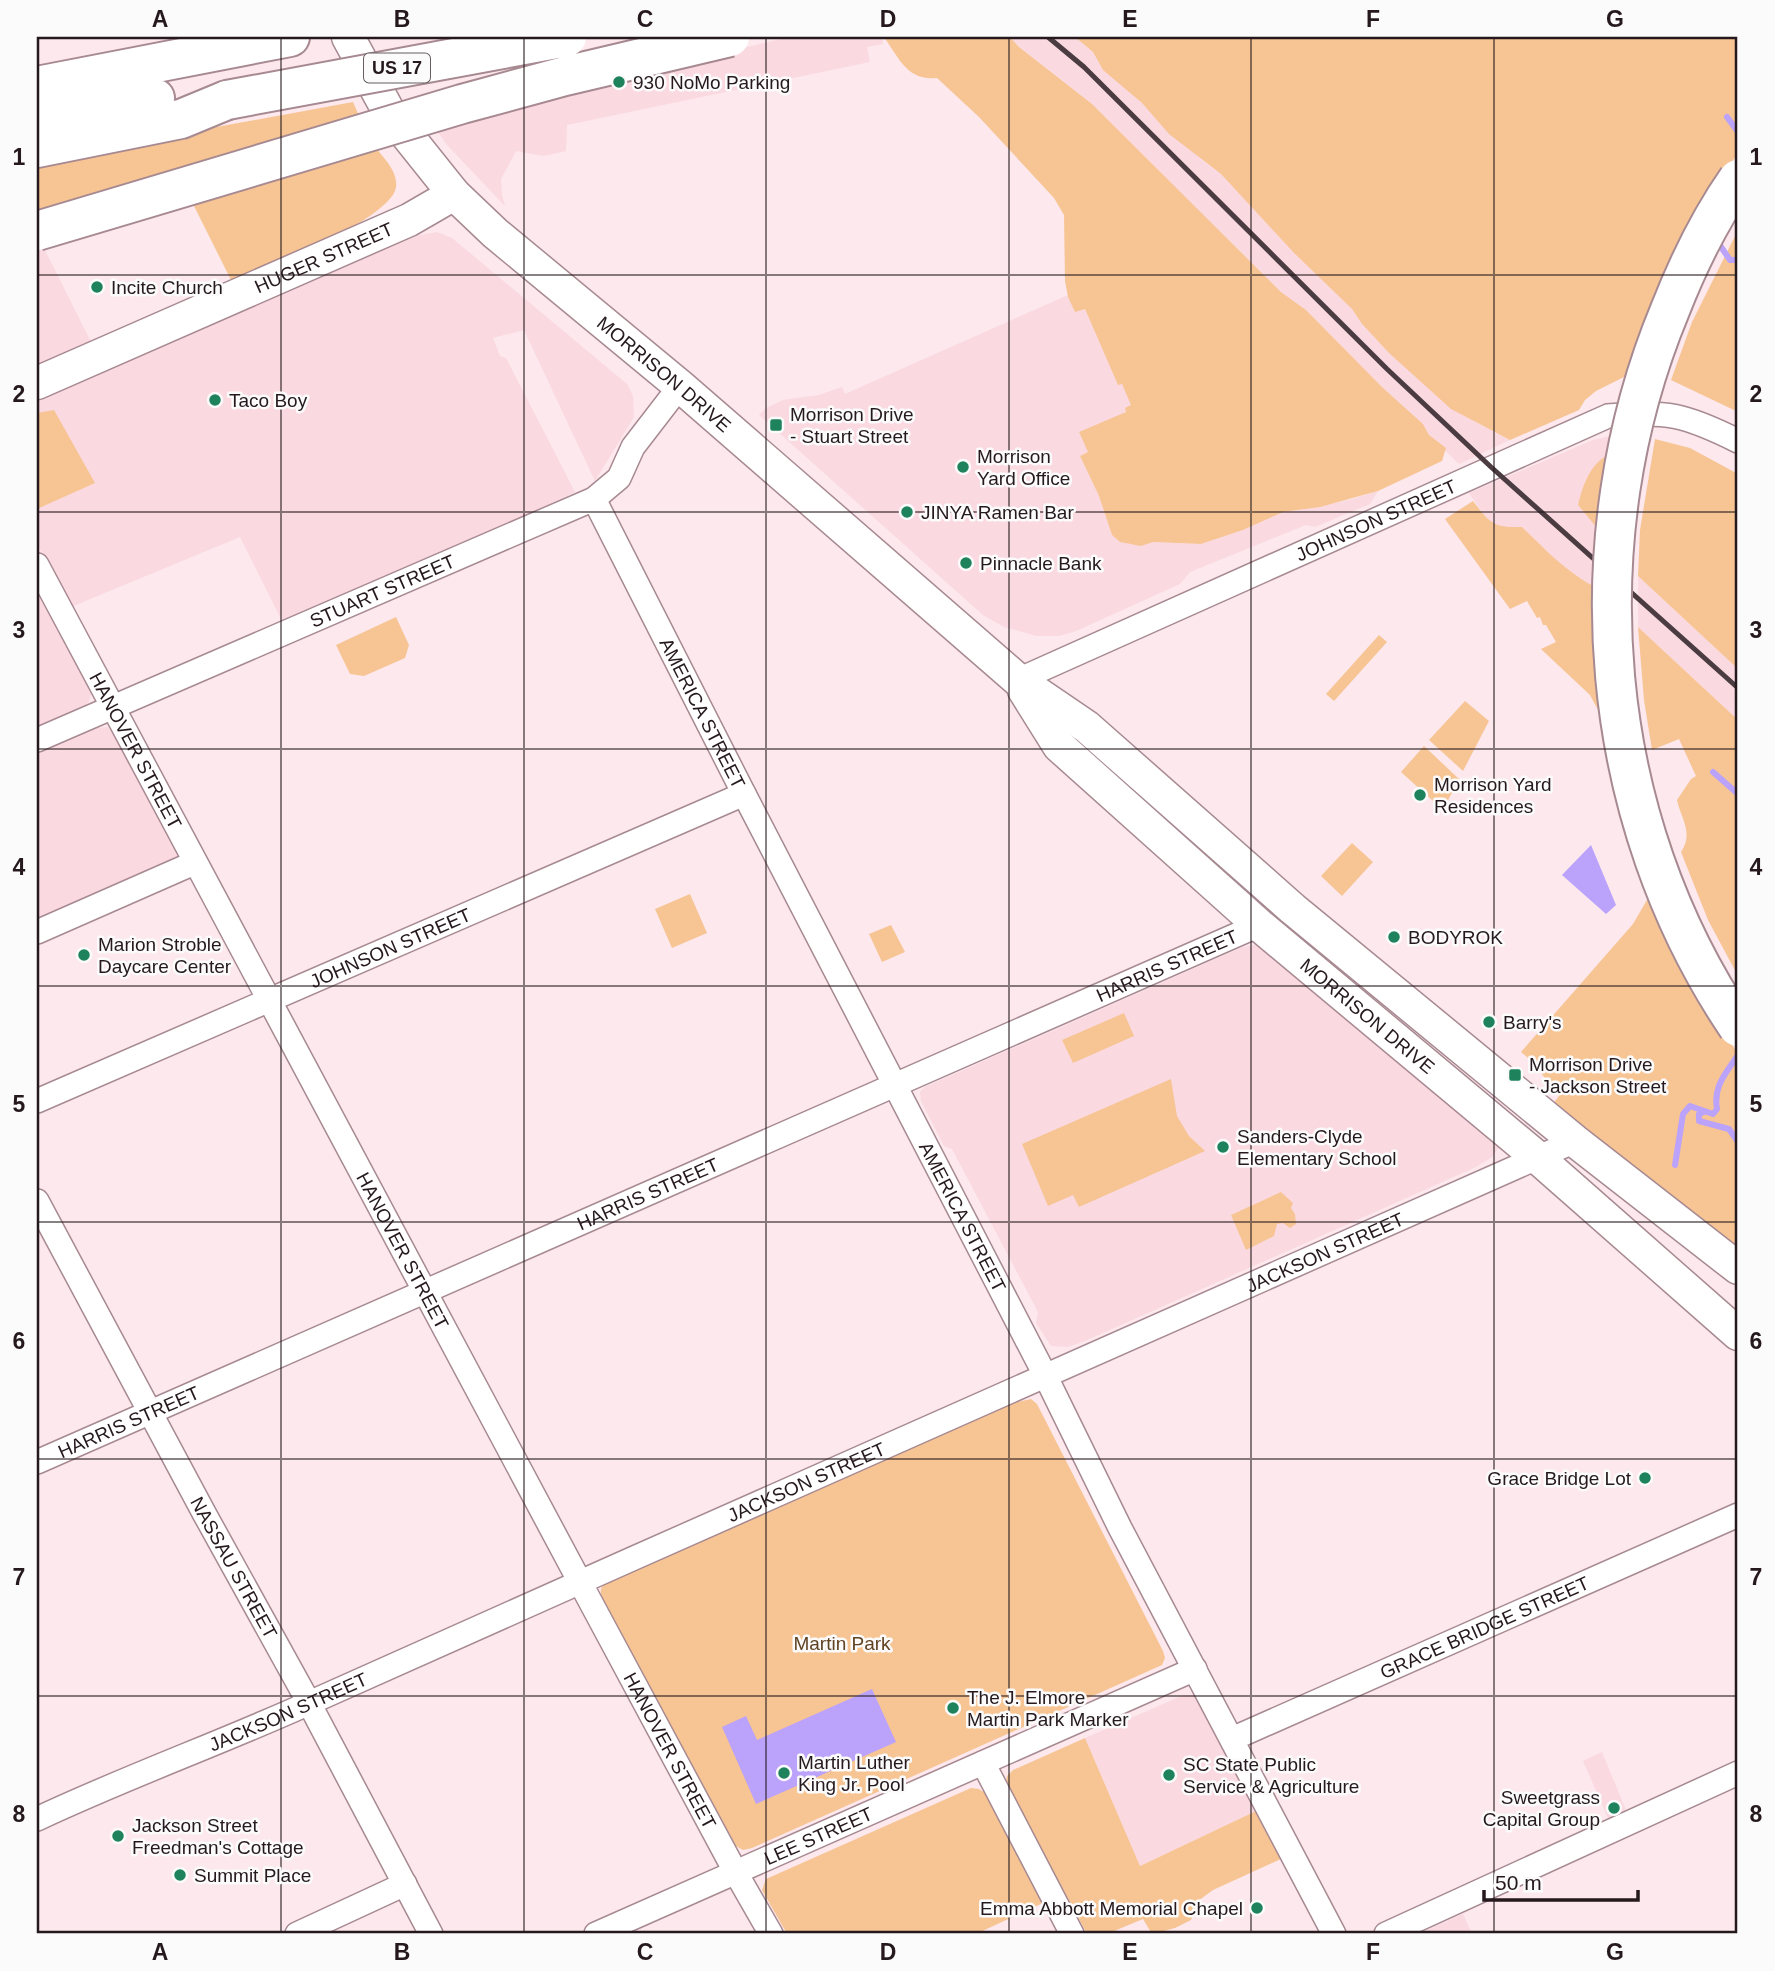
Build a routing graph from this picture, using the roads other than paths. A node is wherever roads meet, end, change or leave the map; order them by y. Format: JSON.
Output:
{"nodes":[{"id":1,"x":290,"y":37,"type":"edge"},
{"id":2,"x":348,"y":37,"type":"edge"},
{"id":3,"x":567,"y":37,"type":"edge"},
{"id":4,"x":730,"y":37,"type":"edge"},
{"id":5,"x":37,"y":86,"type":"edge"},
{"id":6,"x":227,"y":100,"type":"junction"},
{"id":7,"x":37,"y":119,"type":"edge"},
{"id":8,"x":37,"y":148,"type":"edge"},
{"id":9,"x":1738,"y":179,"type":"edge"},
{"id":10,"x":454,"y":194,"type":"junction"},
{"id":11,"x":37,"y":231,"type":"edge"},
{"id":12,"x":37,"y":383,"type":"edge"},
{"id":13,"x":680,"y":386,"type":"junction"},
{"id":14,"x":1738,"y":441,"type":"edge"},
{"id":15,"x":594,"y":499,"type":"junction"},
{"id":16,"x":37,"y":565,"type":"edge"},
{"id":17,"x":1018,"y":680,"type":"junction"},
{"id":18,"x":112,"y":707,"type":"junction"},
{"id":19,"x":37,"y":740,"type":"edge"},
{"id":20,"x":744,"y":794,"type":"junction"},
{"id":21,"x":194,"y":863,"type":"junction"},
{"id":22,"x":1259,"y":925,"type":"junction"},
{"id":23,"x":37,"y":932,"type":"edge"},
{"id":24,"x":269,"y":1002,"type":"junction"},
{"id":25,"x":1738,"y":1027,"type":"edge"},
{"id":26,"x":896,"y":1084,"type":"junction"},
{"id":27,"x":37,"y":1101,"type":"edge"},
{"id":28,"x":1575,"y":1141,"type":"junction"},
{"id":29,"x":1538,"y":1158,"type":"junction"},
{"id":30,"x":37,"y":1201,"type":"edge"},
{"id":31,"x":1738,"y":1268,"type":"edge"},
{"id":32,"x":425,"y":1291,"type":"junction"},
{"id":33,"x":1738,"y":1334,"type":"edge"},
{"id":34,"x":1045,"y":1375,"type":"junction"},
{"id":35,"x":149,"y":1412,"type":"junction"},
{"id":36,"x":37,"y":1462,"type":"edge"},
{"id":37,"x":1738,"y":1515,"type":"edge"},
{"id":38,"x":579,"y":1581,"type":"junction"},
{"id":39,"x":1195,"y":1669,"type":"junction"},
{"id":40,"x":309,"y":1703,"type":"junction"},
{"id":41,"x":1232,"y":1739,"type":"junction"},
{"id":42,"x":983,"y":1763,"type":"junction"},
{"id":43,"x":1738,"y":1773,"type":"edge"},
{"id":44,"x":37,"y":1819,"type":"edge"},
{"id":45,"x":736,"y":1873,"type":"junction"},
{"id":46,"x":405,"y":1884,"type":"junction"},
{"id":47,"x":297,"y":1934,"type":"edge"},
{"id":48,"x":431,"y":1934,"type":"edge"},
{"id":49,"x":596,"y":1934,"type":"edge"},
{"id":50,"x":771,"y":1934,"type":"edge"},
{"id":51,"x":1072,"y":1934,"type":"edge"},
{"id":52,"x":1334,"y":1934,"type":"edge"},
{"id":53,"x":1386,"y":1934,"type":"edge"}],
"edges":[{"from":1,"to":5,"type":"highway"},
{"from":2,"to":10,"type":"main road","name":"MORRISON DRIVE"},
{"from":3,"to":6,"type":"highway","number":"US 17","bridge":true},
{"from":4,"to":11,"type":"highway","bridge":true},
{"from":6,"to":7,"type":"highway","number":"US 17"},
{"from":6,"to":8,"type":"highway"},
{"from":9,"to":25,"type":"highway","bridge":true},
{"from":10,"to":12,"type":"main road","name":"HUGER STREET"},
{"from":10,"to":13,"type":"main road","name":"MORRISON DRIVE"},
{"from":13,"to":15,"type":"street","name":"STUART STREET"},
{"from":13,"to":17,"type":"main road","name":"MORRISON DRIVE"},
{"from":14,"to":17,"type":"street","name":"JOHNSON STREET"},
{"from":15,"to":18,"type":"street","name":"STUART STREET"},
{"from":15,"to":20,"type":"street","name":"AMERICA STREET"},
{"from":16,"to":18,"type":"street","name":"HANOVER STREET"},
{"from":17,"to":22,"type":"main road","name":"MORRISON DRIVE"},
{"from":17,"to":28,"type":"main road","name":"MORRISON DRIVE"},
{"from":18,"to":19,"type":"street","name":"STUART STREET"},
{"from":18,"to":21,"type":"street","name":"HANOVER STREET"},
{"from":20,"to":24,"type":"street","name":"JOHNSON STREET"},
{"from":20,"to":26,"type":"street","name":"AMERICA STREET"},
{"from":21,"to":23,"type":"street"},
{"from":21,"to":24,"type":"street","name":"HANOVER STREET"},
{"from":22,"to":26,"type":"street","name":"HARRIS STREET"},
{"from":22,"to":29,"type":"main road","name":"MORRISON DRIVE"},
{"from":24,"to":27,"type":"street","name":"JOHNSON STREET"},
{"from":24,"to":32,"type":"street","name":"HANOVER STREET"},
{"from":26,"to":32,"type":"street","name":"HARRIS STREET"},
{"from":26,"to":34,"type":"street","name":"AMERICA STREET"},
{"from":28,"to":29,"type":"street","name":"JACKSON STREET"},
{"from":28,"to":31,"type":"main road","name":"MORRISON DRIVE"},
{"from":29,"to":33,"type":"main road","name":"MORRISON DRIVE"},
{"from":29,"to":34,"type":"street","name":"JACKSON STREET"},
{"from":30,"to":35,"type":"street","name":"NASSAU STREET"},
{"from":32,"to":35,"type":"street","name":"HARRIS STREET"},
{"from":32,"to":38,"type":"street","name":"HANOVER STREET"},
{"from":34,"to":38,"type":"street","name":"JACKSON STREET"},
{"from":34,"to":39,"type":"street","name":"AMERICA STREET"},
{"from":35,"to":36,"type":"street","name":"HARRIS STREET"},
{"from":35,"to":40,"type":"street","name":"NASSAU STREET"},
{"from":37,"to":41,"type":"street","name":"GRACE BRIDGE STREET"},
{"from":38,"to":40,"type":"street","name":"JACKSON STREET"},
{"from":38,"to":45,"type":"street","name":"HANOVER STREET"},
{"from":39,"to":41,"type":"street","name":"AMERICA STREET"},
{"from":39,"to":42,"type":"street","name":"LEE STREET"},
{"from":40,"to":44,"type":"street","name":"JACKSON STREET"},
{"from":40,"to":46,"type":"street","name":"NASSAU STREET"},
{"from":41,"to":52,"type":"street","name":"AMERICA STREET"},
{"from":42,"to":45,"type":"street","name":"LEE STREET"},
{"from":42,"to":51,"type":"street"},
{"from":43,"to":53,"type":"street"},
{"from":45,"to":49,"type":"street","name":"LEE STREET"},
{"from":45,"to":50,"type":"street","name":"HANOVER STREET"},
{"from":46,"to":47,"type":"street"},
{"from":46,"to":48,"type":"street","name":"NASSAU STREET"}]}
